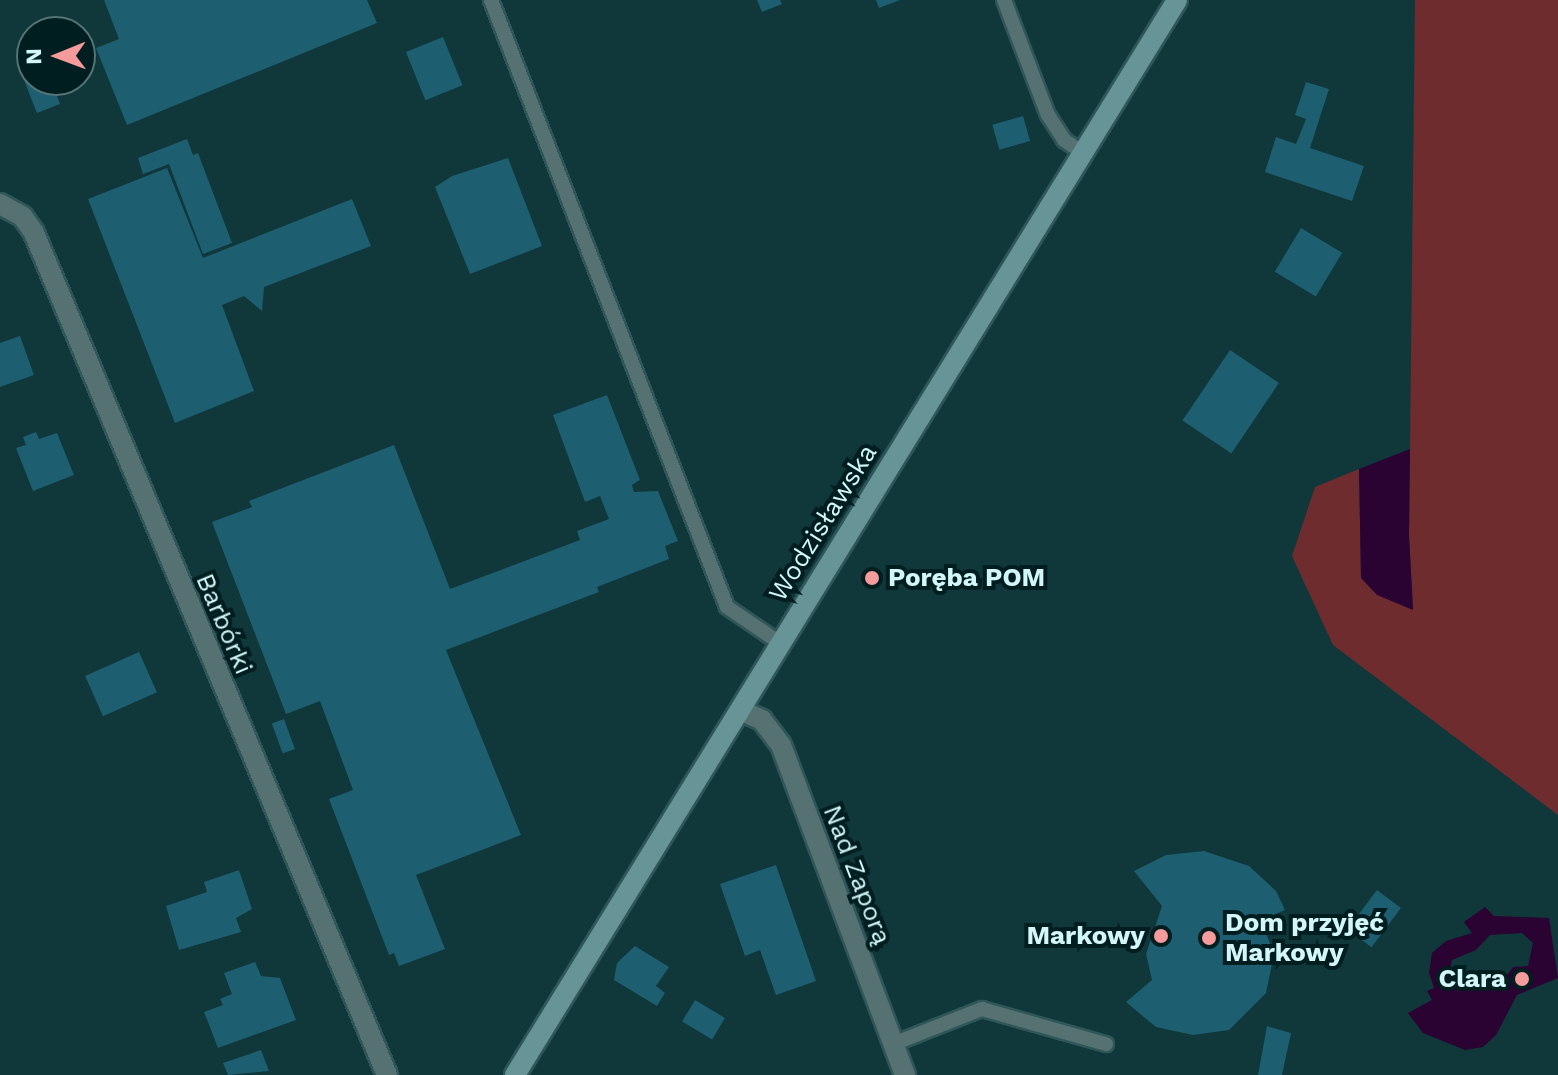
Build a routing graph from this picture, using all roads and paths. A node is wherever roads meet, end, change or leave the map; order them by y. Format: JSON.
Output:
{"nodes":[{"id":1,"x":491,"y":0,"type":"edge"},
{"id":2,"x":1004,"y":0,"type":"edge"},
{"id":3,"x":1177,"y":0,"type":"edge"},
{"id":4,"x":1083,"y":153,"type":"junction"},
{"id":5,"x":0,"y":204,"type":"edge"},
{"id":6,"x":780,"y":643,"type":"junction"},
{"id":7,"x":740,"y":710,"type":"junction"},
{"id":8,"x":893,"y":1044,"type":"junction"},
{"id":9,"x":1106,"y":1044,"type":"dead end"},
{"id":10,"x":387,"y":1075,"type":"edge"},
{"id":11,"x":515,"y":1075,"type":"edge"},
{"id":12,"x":905,"y":1075,"type":"edge"}],
"edges":[{"from":1,"to":6,"type":"lane"},
{"from":2,"to":4,"type":"lane"},
{"from":3,"to":4,"type":"main road","name":"Wodzisławska"},
{"from":4,"to":6,"type":"main road","name":"Wodzisławska"},
{"from":5,"to":10,"type":"street","name":"Barbórki"},
{"from":6,"to":7,"type":"main road","name":"Wodzisławska"},
{"from":7,"to":8,"type":"street","name":"Nad Zaporą"},
{"from":7,"to":11,"type":"main road","name":"Wodzisławska"},
{"from":8,"to":9,"type":"lane"},
{"from":8,"to":12,"type":"street","name":"Nad Zaporą"}]}
